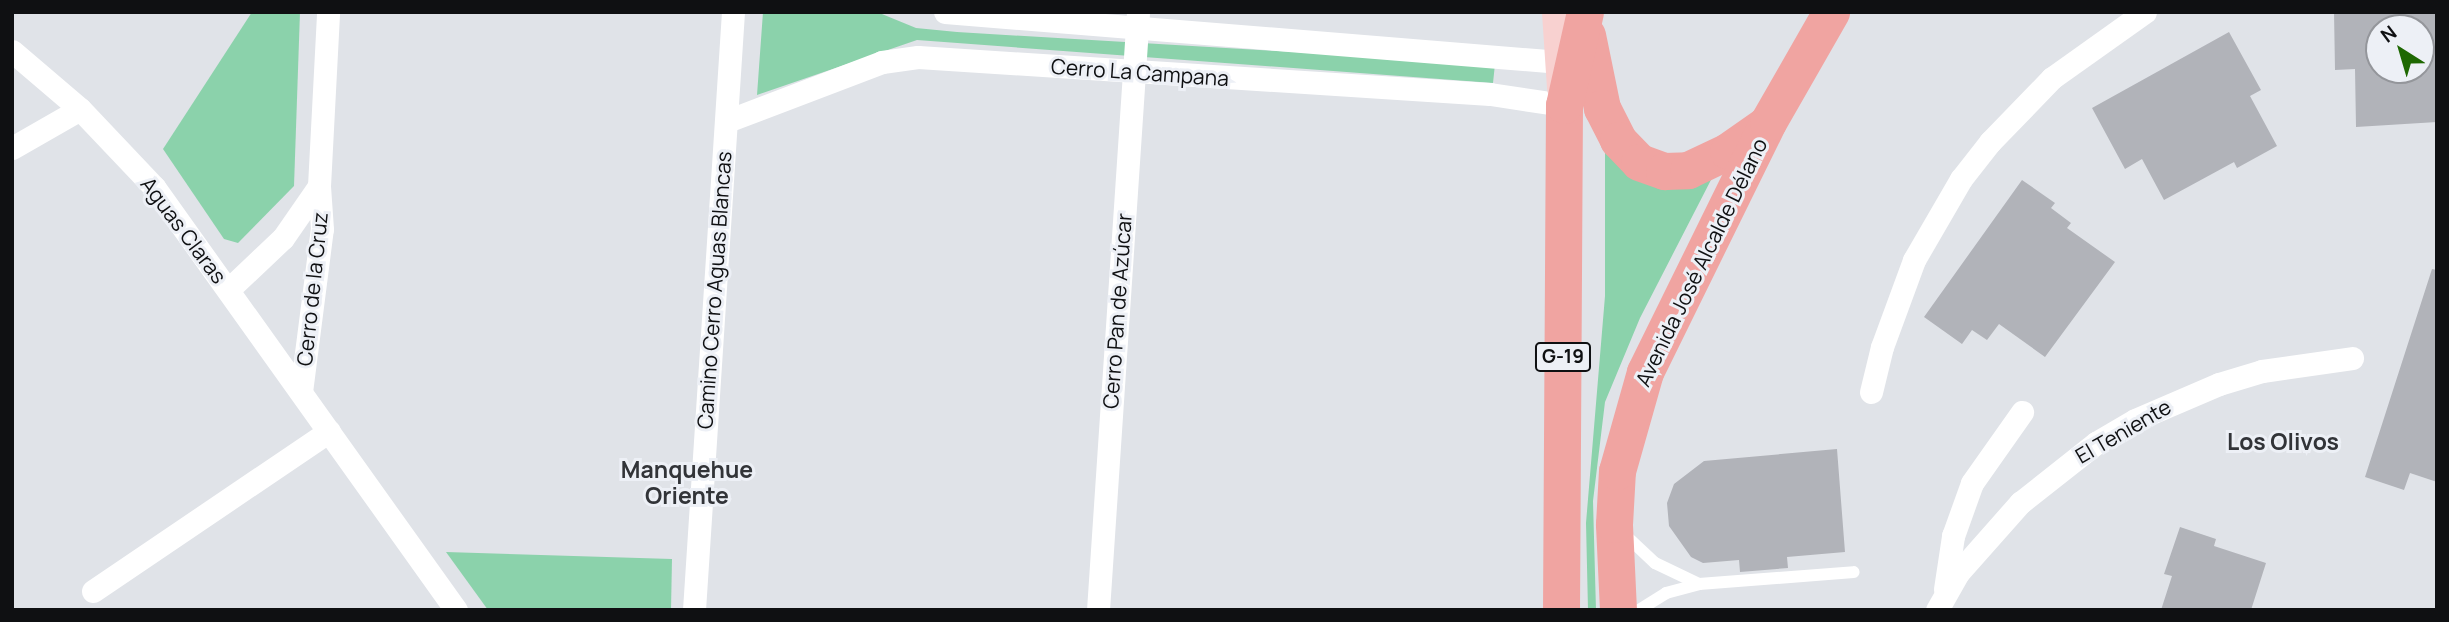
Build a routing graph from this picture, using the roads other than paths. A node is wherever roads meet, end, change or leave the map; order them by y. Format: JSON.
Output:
{"nodes":[{"id":1,"x":328,"y":12,"type":"edge"},
{"id":2,"x":733,"y":12,"type":"edge"},
{"id":3,"x":945,"y":12,"type":"edge"},
{"id":4,"x":1831,"y":12,"type":"edge"},
{"id":5,"x":2145,"y":12,"type":"edge"},
{"id":6,"x":1576,"y":15,"type":"edge"},
{"id":7,"x":1138,"y":19,"type":"edge"},
{"id":8,"x":12,"y":51,"type":"edge"},
{"id":9,"x":1560,"y":62,"type":"junction"},
{"id":10,"x":1134,"y":73,"type":"junction"},
{"id":11,"x":1564,"y":105,"type":"junction"},
{"id":12,"x":80,"y":109,"type":"junction"},
{"id":13,"x":727,"y":121,"type":"junction"},
{"id":14,"x":1769,"y":122,"type":"junction"},
{"id":15,"x":12,"y":148,"type":"edge"},
{"id":16,"x":319,"y":186,"type":"junction"},
{"id":17,"x":229,"y":289,"type":"junction"},
{"id":18,"x":2352,"y":358,"type":"dead end"},
{"id":19,"x":302,"y":392,"type":"junction"},
{"id":20,"x":1871,"y":392,"type":"dead end"},
{"id":21,"x":2022,"y":412,"type":"dead end"},
{"id":22,"x":329,"y":431,"type":"junction"},
{"id":23,"x":1614,"y":524,"type":"junction"},
{"id":24,"x":1854,"y":572,"type":"dead end"},
{"id":25,"x":1699,"y":583,"type":"junction"},
{"id":26,"x":93,"y":591,"type":"dead end"},
{"id":27,"x":1941,"y":601,"type":"edge"},
{"id":28,"x":456,"y":610,"type":"edge"},
{"id":29,"x":694,"y":610,"type":"edge"},
{"id":30,"x":1098,"y":610,"type":"edge"},
{"id":31,"x":1561,"y":610,"type":"edge"},
{"id":32,"x":1618,"y":610,"type":"edge"},
{"id":33,"x":1639,"y":610,"type":"edge"}],
"edges":[{"from":1,"to":16,"type":"street","name":"Cerro de la Cruz"},
{"from":2,"to":13,"type":"street","name":"Camino Cerro Aguas Blancas"},
{"from":3,"to":7,"type":"street"},
{"from":4,"to":14,"type":"main road","name":"Avenida José Alcalde Délano"},
{"from":5,"to":20,"type":"street"},
{"from":6,"to":9,"type":"main road","number":"G-19"},
{"from":6,"to":11,"type":"main road"},
{"from":6,"to":14,"type":"main road"},
{"from":7,"to":9,"type":"street"},
{"from":7,"to":10,"type":"street","name":"Cerro Pan de Azúcar"},
{"from":8,"to":12,"type":"street","name":"Aguas Claras"},
{"from":9,"to":11,"type":"main road","number":"G-19"},
{"from":10,"to":11,"type":"street","name":"Cerro La Campana"},
{"from":10,"to":13,"type":"street","name":"Cerro La Campana"},
{"from":10,"to":30,"type":"street","name":"Cerro Pan de Azúcar"},
{"from":11,"to":31,"type":"main road","number":"G-19"},
{"from":12,"to":15,"type":"street"},
{"from":12,"to":17,"type":"street","name":"Aguas Claras"},
{"from":13,"to":29,"type":"street","name":"Camino Cerro Aguas Blancas"},
{"from":14,"to":23,"type":"main road","name":"Avenida José Alcalde Délano"},
{"from":16,"to":17,"type":"street","name":"Cerro de la Cruz"},
{"from":16,"to":19,"type":"street","name":"Cerro de la Cruz"},
{"from":17,"to":19,"type":"street","name":"Aguas Claras"},
{"from":18,"to":27,"type":"street","name":"El Teniente"},
{"from":19,"to":22,"type":"street","name":"Aguas Claras"},
{"from":21,"to":27,"type":"street","name":"El Teniente"},
{"from":22,"to":26,"type":"street"},
{"from":22,"to":28,"type":"street","name":"Aguas Claras"},
{"from":23,"to":25,"type":"lane"},
{"from":23,"to":32,"type":"main road","name":"Avenida José Alcalde Délano"},
{"from":24,"to":25,"type":"lane"},
{"from":25,"to":33,"type":"lane"}]}
